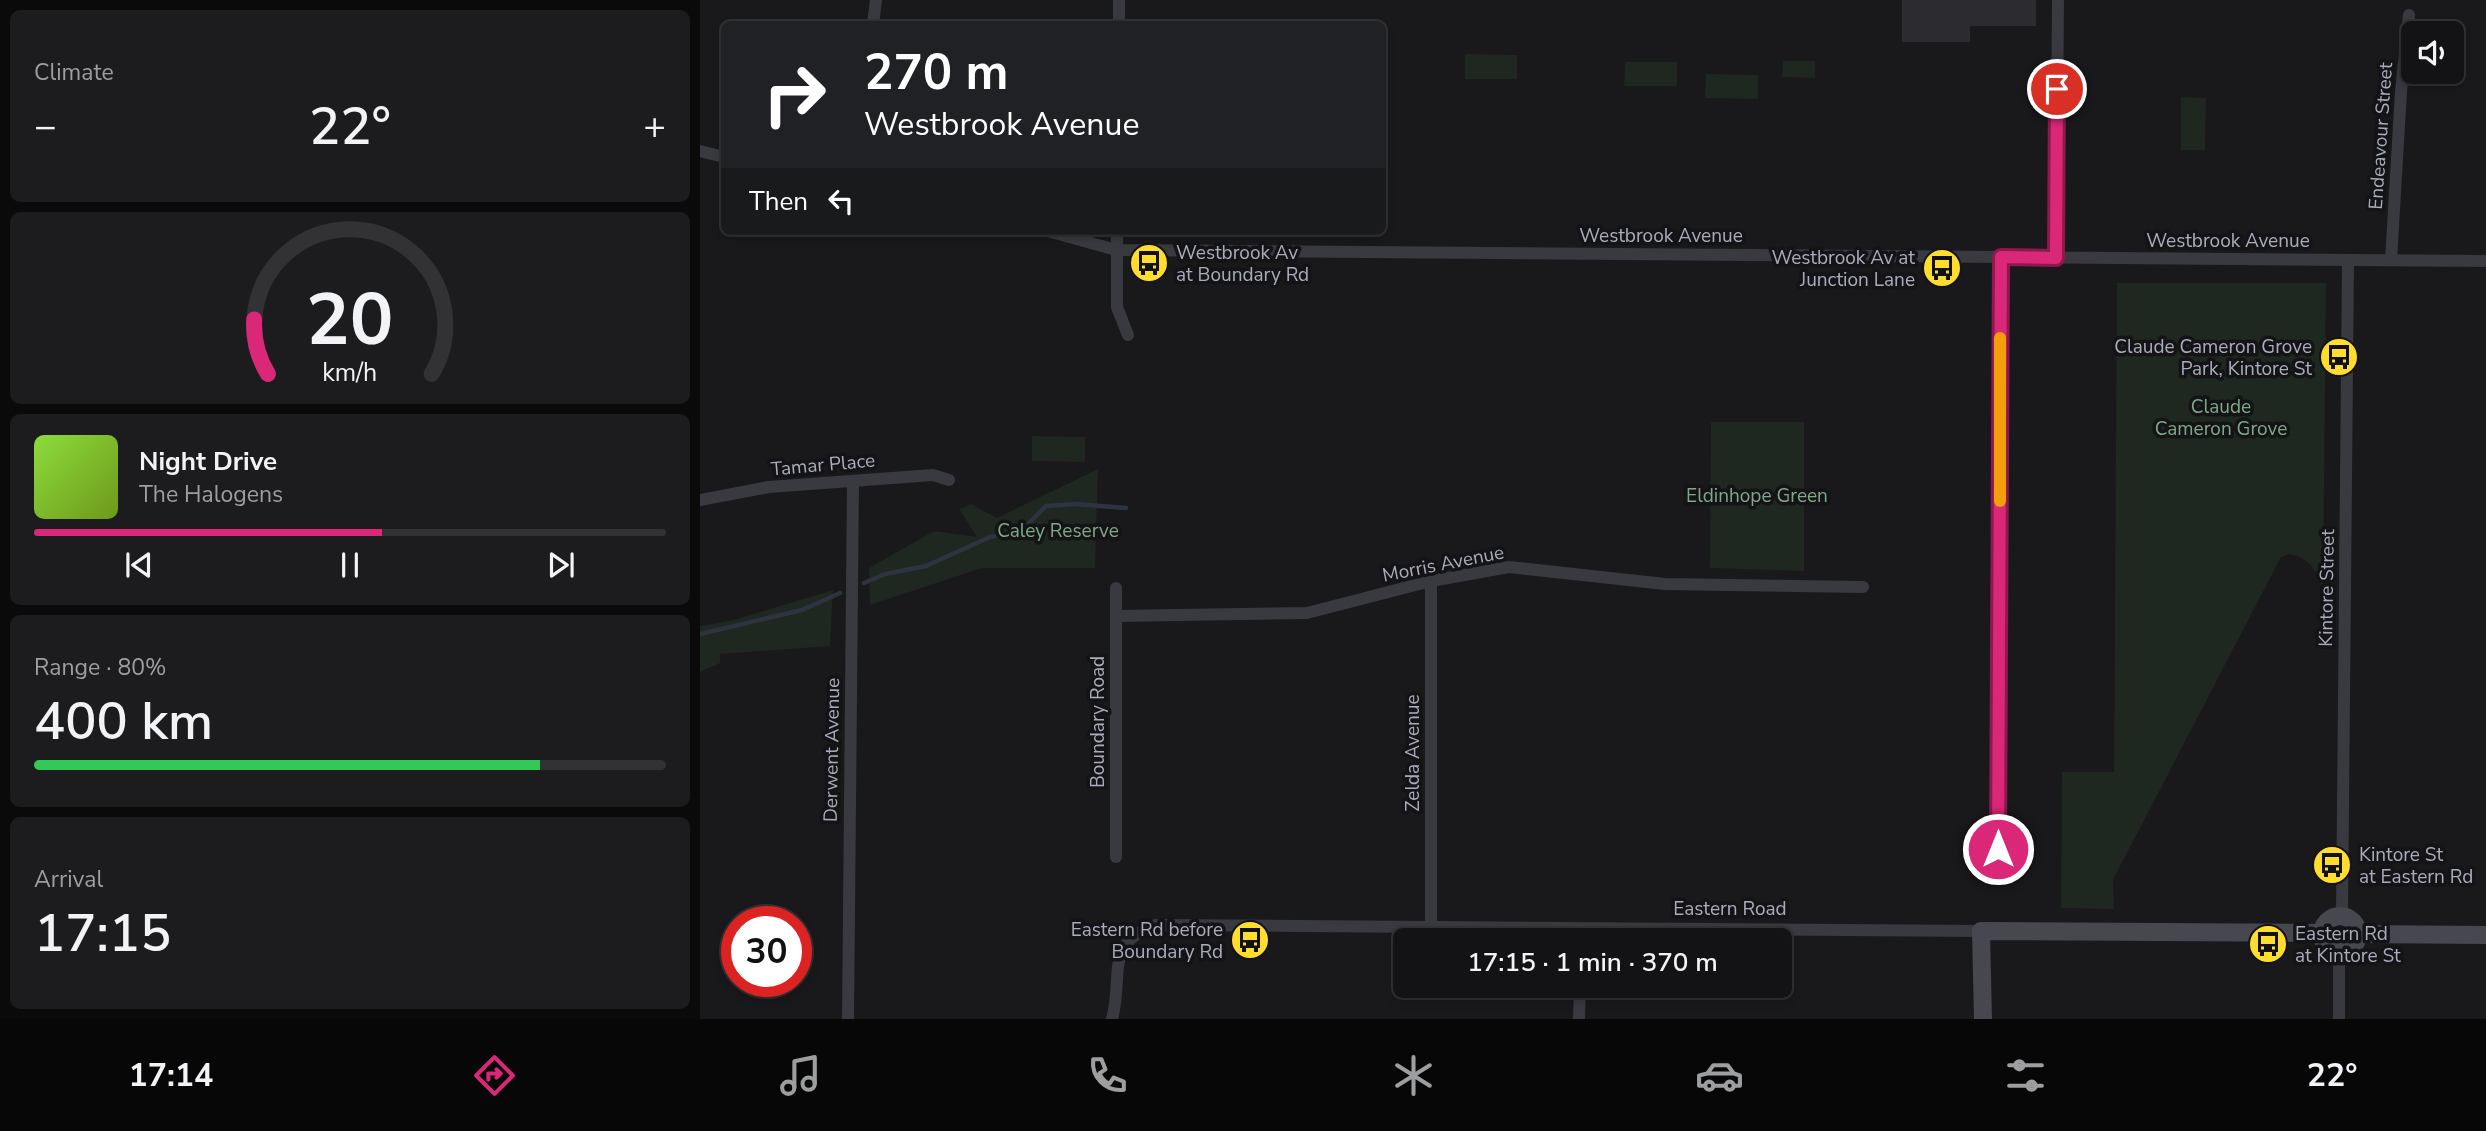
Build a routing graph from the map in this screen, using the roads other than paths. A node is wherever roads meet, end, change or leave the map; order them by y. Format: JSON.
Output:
{"nodes":[{"id":1,"x":876,"y":0,"type":"edge"},
{"id":2,"x":1119,"y":0,"type":"edge"},
{"id":3,"x":2059,"y":0,"type":"edge"},
{"id":4,"x":2409,"y":15,"type":"dead end"},
{"id":5,"x":873,"y":21,"type":"edge"},
{"id":6,"x":1119,"y":21,"type":"edge"},
{"id":7,"x":700,"y":151,"type":"edge"},
{"id":8,"x":721,"y":156,"type":"edge"},
{"id":9,"x":1062,"y":235,"type":"edge"},
{"id":10,"x":1117,"y":235,"type":"edge"},
{"id":11,"x":1116,"y":250,"type":"junction"},
{"id":12,"x":2001,"y":257,"type":"junction"},
{"id":13,"x":2056,"y":258,"type":"junction"},
{"id":14,"x":2348,"y":260,"type":"junction"},
{"id":15,"x":2391,"y":260,"type":"junction"},
{"id":16,"x":2486,"y":261,"type":"edge"},
{"id":17,"x":1128,"y":335,"type":"dead end"},
{"id":18,"x":949,"y":480,"type":"dead end"},
{"id":19,"x":853,"y":481,"type":"junction"},
{"id":20,"x":700,"y":500,"type":"edge"},
{"id":21,"x":1432,"y":581,"type":"junction"},
{"id":22,"x":1863,"y":587,"type":"dead end"},
{"id":23,"x":1116,"y":588,"type":"dead end"},
{"id":24,"x":1116,"y":616,"type":"junction"},
{"id":25,"x":1116,"y":857,"type":"dead end"},
{"id":26,"x":1998,"y":877,"type":"dead end"},
{"id":27,"x":2342,"y":915,"type":"junction"},
{"id":28,"x":1431,"y":926,"type":"junction"},
{"id":29,"x":1468,"y":928,"type":"edge"},
{"id":30,"x":1982,"y":931,"type":"junction"},
{"id":31,"x":1792,"y":932,"type":"edge"},
{"id":32,"x":2322,"y":933,"type":"junction"},
{"id":33,"x":2359,"y":934,"type":"junction"},
{"id":34,"x":2486,"y":934,"type":"edge"},
{"id":35,"x":2339,"y":952,"type":"junction"},
{"id":36,"x":1580,"y":998,"type":"edge"},
{"id":37,"x":848,"y":1019,"type":"edge"},
{"id":38,"x":1112,"y":1019,"type":"edge"},
{"id":39,"x":1579,"y":1019,"type":"edge"},
{"id":40,"x":1983,"y":1019,"type":"edge"},
{"id":41,"x":2339,"y":1019,"type":"edge"}],
"edges":[{"from":1,"to":5,"type":"street"},
{"from":2,"to":6,"type":"street"},
{"from":3,"to":13,"type":"street"},
{"from":4,"to":15,"type":"street","name":"Endeavour Street"},
{"from":7,"to":8,"type":"street"},
{"from":9,"to":11,"type":"street","name":"Westbrook Avenue"},
{"from":10,"to":11,"type":"street"},
{"from":11,"to":12,"type":"street","name":"Westbrook Avenue"},
{"from":11,"to":17,"type":"street"},
{"from":12,"to":13,"type":"street","name":"Westbrook Avenue"},
{"from":12,"to":26,"type":"street"},
{"from":13,"to":14,"type":"street","name":"Westbrook Avenue"},
{"from":14,"to":15,"type":"street","name":"Westbrook Avenue"},
{"from":14,"to":27,"type":"street","name":"Kintore Street"},
{"from":15,"to":16,"type":"street","name":"Westbrook Avenue"},
{"from":18,"to":19,"type":"street","name":"Tamar Place"},
{"from":19,"to":20,"type":"street","name":"Tamar Place"},
{"from":19,"to":37,"type":"street","name":"Derwent Avenue"},
{"from":21,"to":22,"type":"street","name":"Morris Avenue"},
{"from":21,"to":24,"type":"street","name":"Morris Avenue"},
{"from":21,"to":28,"type":"street","name":"Zelda Avenue"},
{"from":23,"to":24,"type":"street","name":"Boundary Road"},
{"from":24,"to":25,"type":"street","name":"Boundary Road"},
{"from":27,"to":32,"type":"main road"},
{"from":27,"to":33,"type":"main road"},
{"from":28,"to":29,"type":"street","name":"Eastern Road"},
{"from":28,"to":38,"type":"street","name":"Eastern Road"},
{"from":30,"to":31,"type":"street","name":"Eastern Road"},
{"from":30,"to":32,"type":"main road","name":"Eastern Road"},
{"from":30,"to":40,"type":"main road"},
{"from":32,"to":35,"type":"main road"},
{"from":33,"to":34,"type":"main road"},
{"from":33,"to":35,"type":"main road"},
{"from":35,"to":41,"type":"street"},
{"from":36,"to":39,"type":"street"}]}
